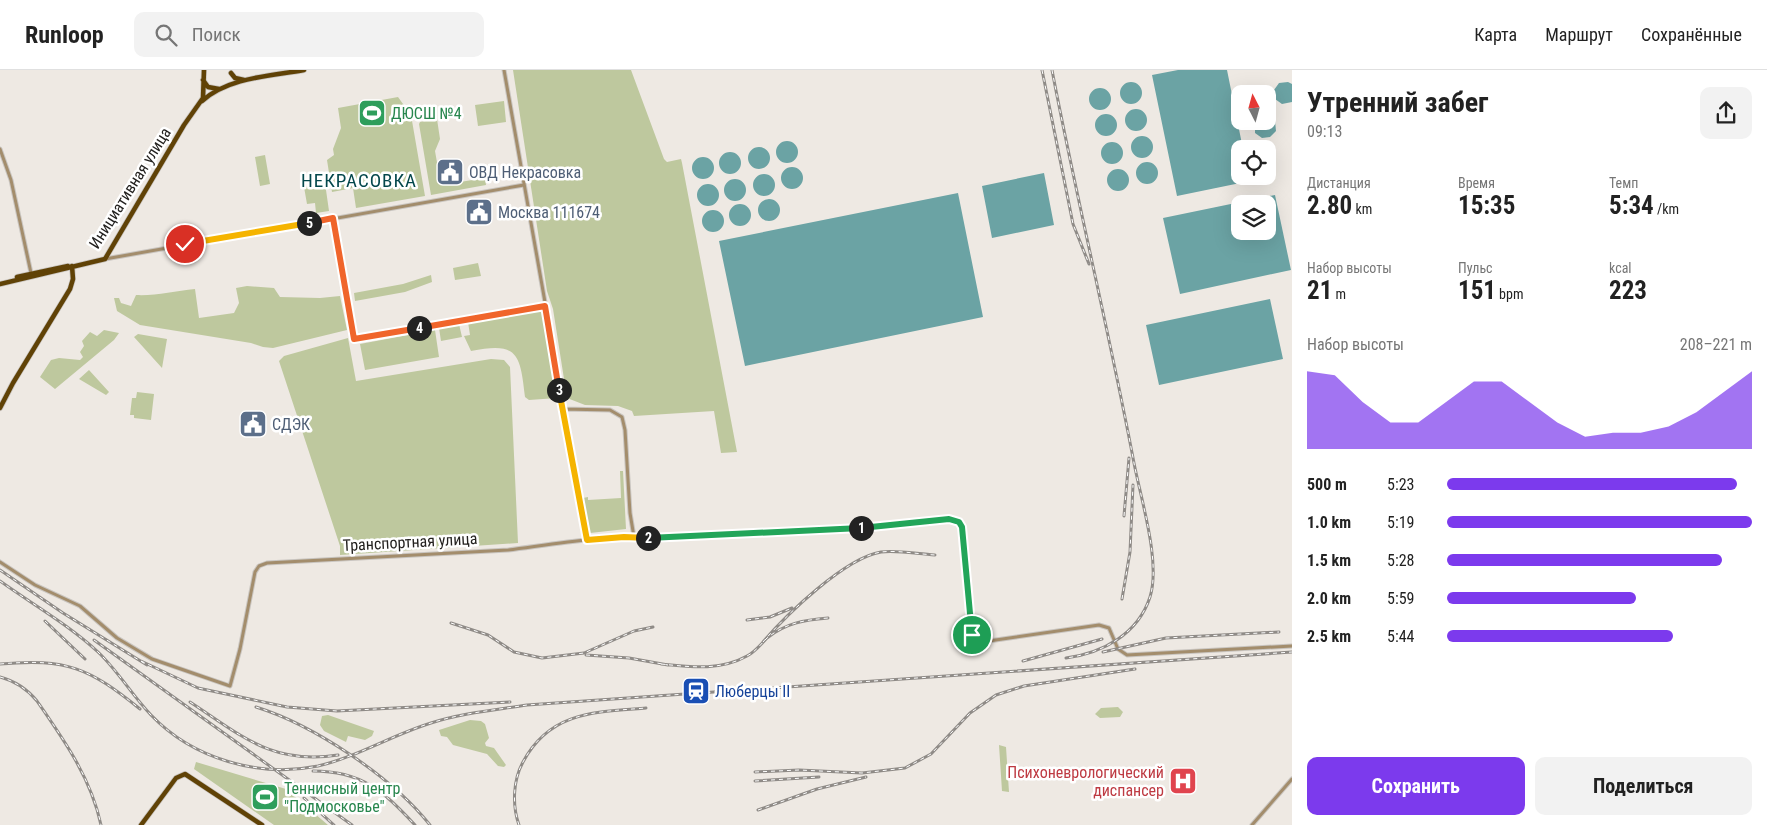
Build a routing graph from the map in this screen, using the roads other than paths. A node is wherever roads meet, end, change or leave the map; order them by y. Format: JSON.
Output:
{"nodes":[{"id":1,"x":204,"y":70,"type":"edge"},
{"id":2,"x":304,"y":70,"type":"edge"},
{"id":3,"x":504,"y":70,"type":"edge"},
{"id":4,"x":230,"y":71,"type":"edge"},
{"id":5,"x":202,"y":78,"type":"junction"},
{"id":6,"x":253,"y":79,"type":"junction"},
{"id":7,"x":222,"y":88,"type":"junction"},
{"id":8,"x":198,"y":105,"type":"junction"},
{"id":9,"x":0,"y":149,"type":"edge"},
{"id":10,"x":524,"y":185,"type":"junction"},
{"id":11,"x":333,"y":218,"type":"junction"},
{"id":12,"x":104,"y":259,"type":"junction"},
{"id":13,"x":72,"y":266,"type":"junction"},
{"id":14,"x":31,"y":274,"type":"junction"},
{"id":15,"x":0,"y":282,"type":"edge"},
{"id":16,"x":545,"y":306,"type":"junction"},
{"id":17,"x":0,"y":408,"type":"edge"},
{"id":18,"x":563,"y":409,"type":"junction"},
{"id":19,"x":634,"y":537,"type":"junction"},
{"id":20,"x":587,"y":540,"type":"junction"},
{"id":21,"x":0,"y":562,"type":"edge"},
{"id":22,"x":1292,"y":646,"type":"edge"},
{"id":23,"x":1292,"y":779,"type":"edge"},
{"id":24,"x":141,"y":825,"type":"edge"},
{"id":25,"x":262,"y":825,"type":"edge"},
{"id":26,"x":1252,"y":825,"type":"edge"}],
"edges":[{"from":1,"to":5,"type":"main road","name":"Инициативная улица"},
{"from":2,"to":6,"type":"main road"},
{"from":3,"to":10,"type":"street"},
{"from":4,"to":6,"type":"main road"},
{"from":4,"to":7,"type":"main road","name":"Инициативная улица"},
{"from":5,"to":7,"type":"main road"},
{"from":5,"to":8,"type":"main road","name":"Инициативная улица"},
{"from":6,"to":7,"type":"main road"},
{"from":7,"to":8,"type":"main road","name":"Инициативная улица"},
{"from":8,"to":12,"type":"main road","name":"Инициативная улица"},
{"from":9,"to":14,"type":"street"},
{"from":10,"to":11,"type":"street"},
{"from":10,"to":16,"type":"street"},
{"from":11,"to":12,"type":"street"},
{"from":11,"to":16,"type":"street"},
{"from":12,"to":13,"type":"main road","name":"Инициативная улица"},
{"from":13,"to":14,"type":"main road","name":"Инициативная улица"},
{"from":13,"to":15,"type":"main road","name":"Инициативная улица"},
{"from":13,"to":17,"type":"main road"},
{"from":14,"to":15,"type":"main road","name":"Инициативная улица"},
{"from":16,"to":18,"type":"street"},
{"from":18,"to":19,"type":"street"},
{"from":18,"to":20,"type":"street"},
{"from":19,"to":20,"type":"street","name":"Транспортная улица"},
{"from":19,"to":22,"type":"street","name":"Транспортная улица"},
{"from":20,"to":21,"type":"street","name":"Транспортная улица"},
{"from":23,"to":26,"type":"street"},
{"from":24,"to":25,"type":"main road"}]}
